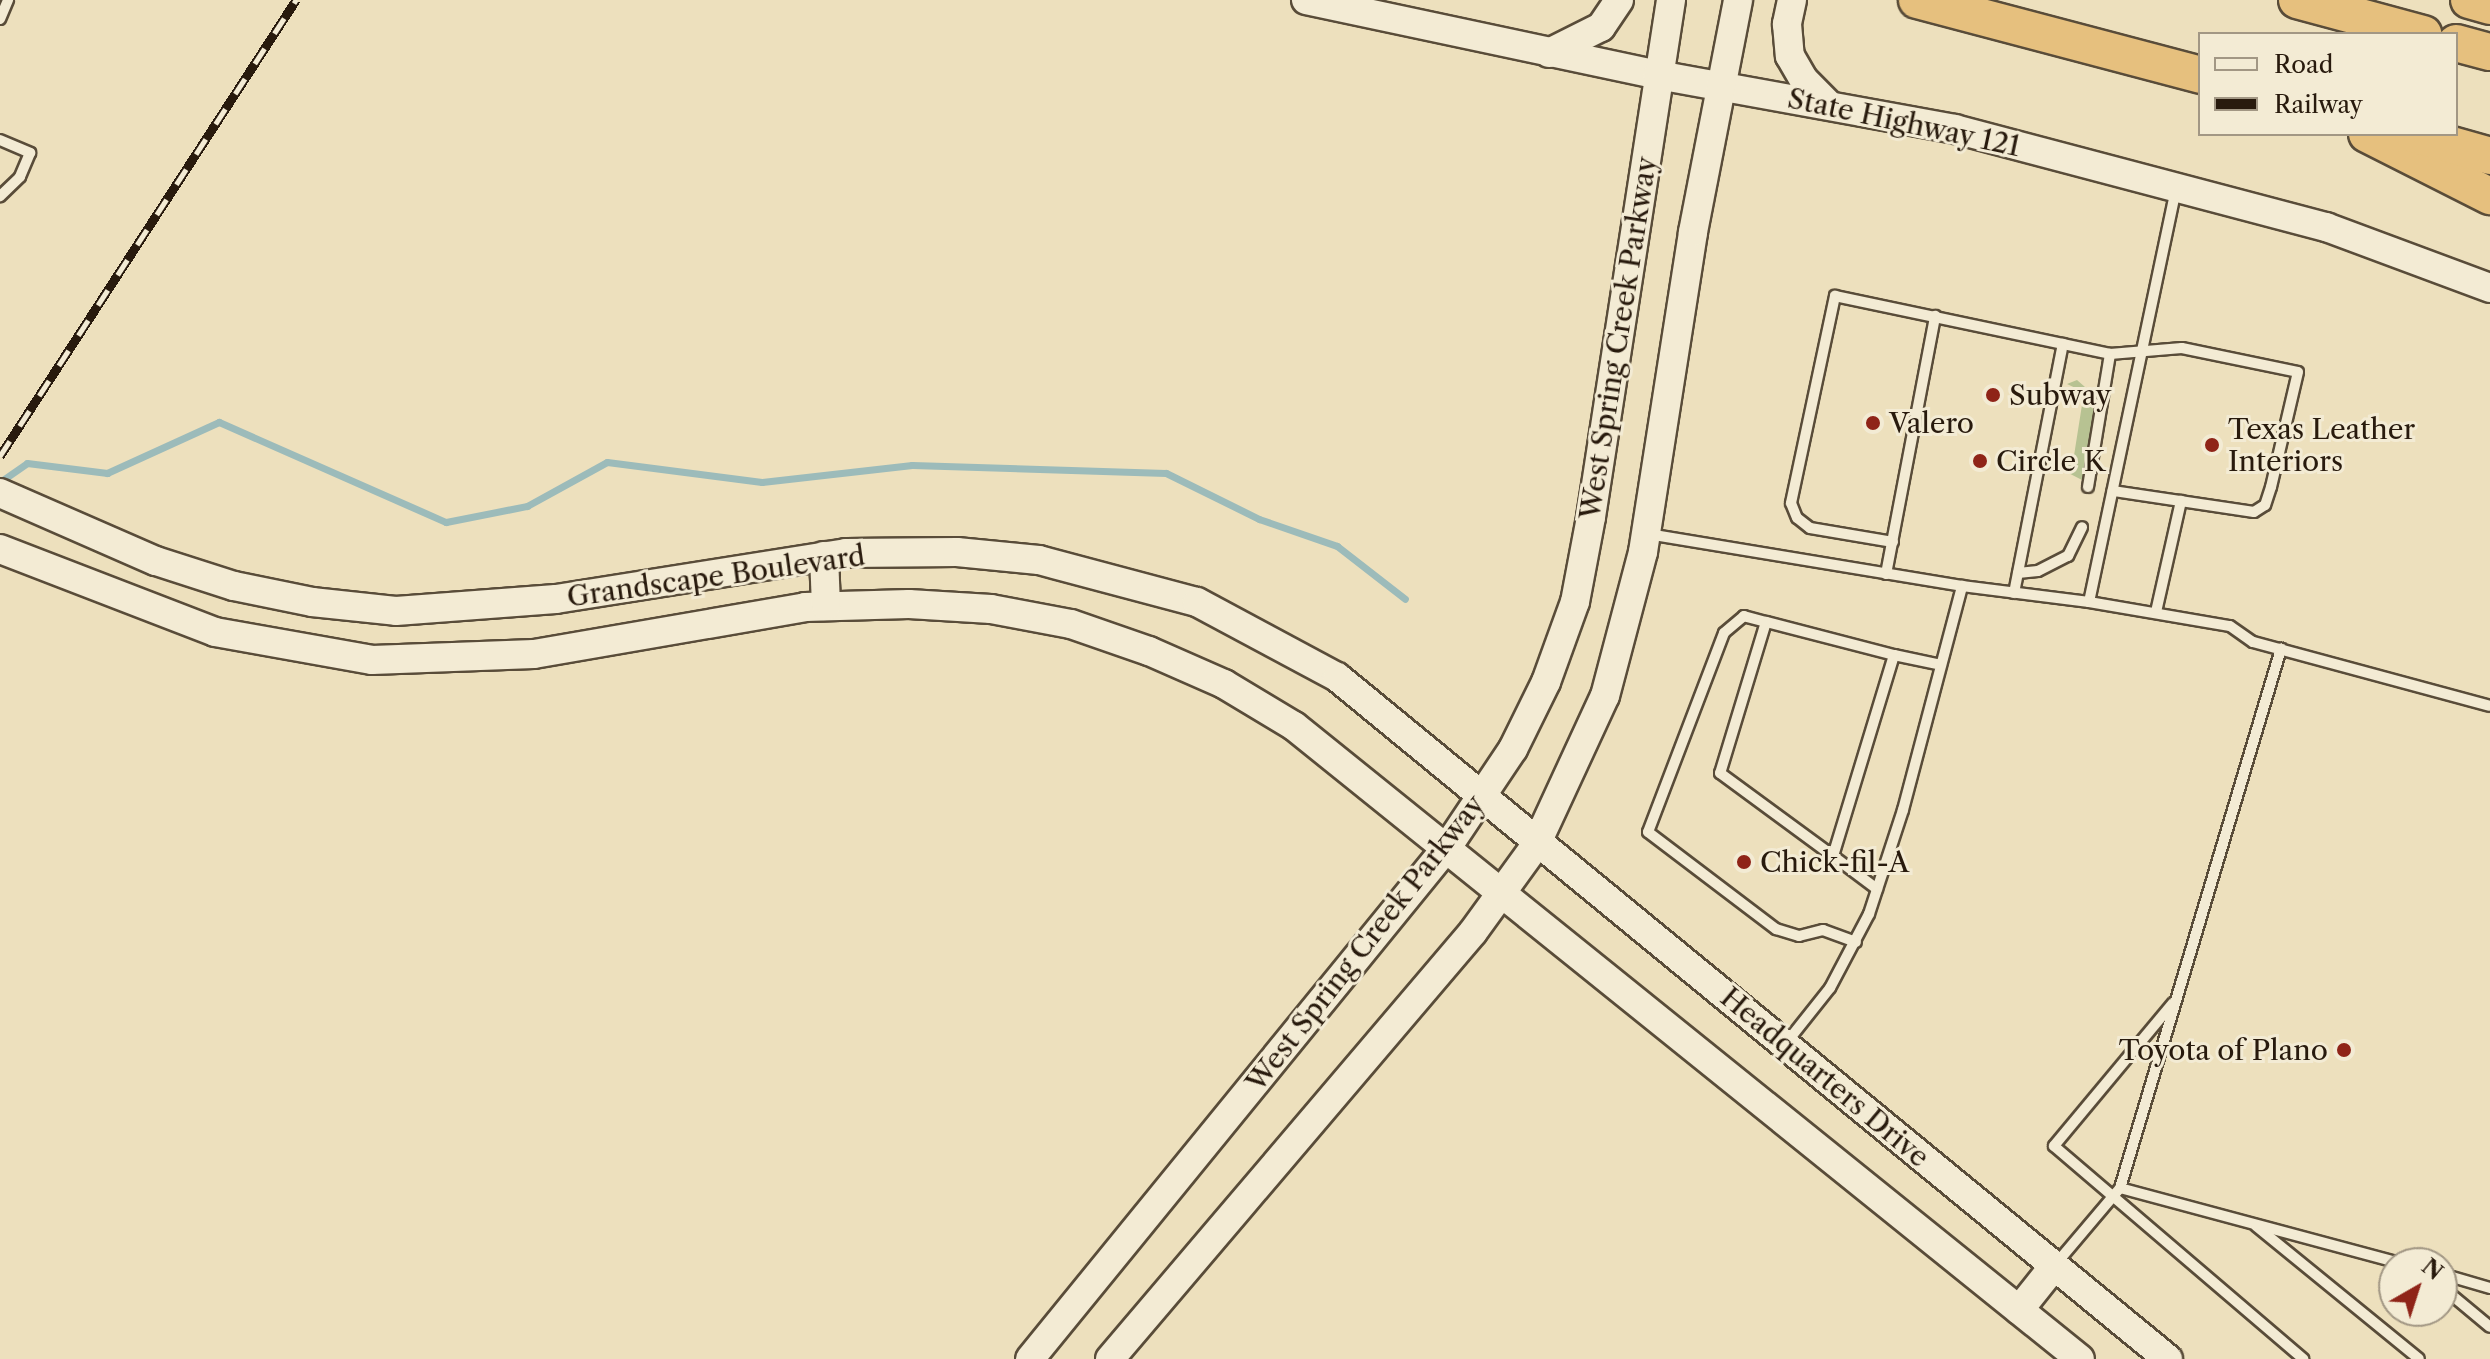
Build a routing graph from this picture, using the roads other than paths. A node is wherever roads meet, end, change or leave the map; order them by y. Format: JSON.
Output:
{"nodes":[{"id":1,"x":8,"y":0,"type":"edge"},
{"id":2,"x":1306,"y":0,"type":"edge"},
{"id":3,"x":1619,"y":0,"type":"edge"},
{"id":4,"x":1671,"y":0,"type":"edge"},
{"id":5,"x":1738,"y":0,"type":"edge"},
{"id":6,"x":1792,"y":0,"type":"edge"},
{"id":7,"x":1917,"y":0,"type":"edge"},
{"id":8,"x":2297,"y":0,"type":"edge"},
{"id":9,"x":2469,"y":0,"type":"edge"},
{"id":10,"x":2490,"y":6,"type":"edge"},
{"id":11,"x":0,"y":19,"type":"edge"},
{"id":12,"x":2416,"y":32,"type":"edge"},
{"id":13,"x":2458,"y":44,"type":"edge"},
{"id":14,"x":2490,"y":52,"type":"edge"},
{"id":15,"x":1549,"y":53,"type":"junction"},
{"id":16,"x":2198,"y":74,"type":"edge"},
{"id":17,"x":1658,"y":75,"type":"junction"},
{"id":18,"x":1720,"y":86,"type":"junction"},
{"id":19,"x":1828,"y":104,"type":"junction"},
{"id":20,"x":2371,"y":136,"type":"edge"},
{"id":21,"x":2420,"y":136,"type":"edge"},
{"id":22,"x":0,"y":140,"type":"edge"},
{"id":23,"x":2490,"y":156,"type":"edge"},
{"id":24,"x":2177,"y":187,"type":"junction"},
{"id":25,"x":0,"y":196,"type":"edge"},
{"id":26,"x":2490,"y":196,"type":"edge"},
{"id":27,"x":2490,"y":288,"type":"edge"},
{"id":28,"x":1935,"y":316,"type":"junction"},
{"id":29,"x":2063,"y":344,"type":"junction"},
{"id":30,"x":2138,"y":353,"type":"junction"},
{"id":31,"x":2110,"y":354,"type":"junction"},
{"id":32,"x":2088,"y":487,"type":"dead end"},
{"id":33,"x":2113,"y":491,"type":"junction"},
{"id":34,"x":0,"y":493,"type":"edge"},
{"id":35,"x":2181,"y":501,"type":"junction"},
{"id":36,"x":2082,"y":527,"type":"dead end"},
{"id":37,"x":1646,"y":534,"type":"junction"},
{"id":38,"x":1893,"y":542,"type":"junction"},
{"id":39,"x":12,"y":554,"type":"edge"},
{"id":40,"x":824,"y":556,"type":"junction"},
{"id":41,"x":2018,"y":573,"type":"junction"},
{"id":42,"x":1886,"y":574,"type":"junction"},
{"id":43,"x":1962,"y":586,"type":"junction"},
{"id":44,"x":2014,"y":593,"type":"junction"},
{"id":45,"x":2089,"y":602,"type":"junction"},
{"id":46,"x":826,"y":606,"type":"junction"},
{"id":47,"x":2156,"y":612,"type":"junction"},
{"id":48,"x":1766,"y":622,"type":"junction"},
{"id":49,"x":2281,"y":649,"type":"junction"},
{"id":50,"x":1894,"y":655,"type":"junction"},
{"id":51,"x":1941,"y":665,"type":"junction"},
{"id":52,"x":2490,"y":706,"type":"edge"},
{"id":53,"x":1484,"y":793,"type":"junction"},
{"id":54,"x":1536,"y":845,"type":"junction"},
{"id":55,"x":1448,"y":846,"type":"junction"},
{"id":56,"x":1833,"y":856,"type":"junction"},
{"id":57,"x":1877,"y":889,"type":"junction"},
{"id":58,"x":1499,"y":896,"type":"junction"},
{"id":59,"x":1856,"y":942,"type":"junction"},
{"id":60,"x":2176,"y":1000,"type":"junction"},
{"id":61,"x":1785,"y":1043,"type":"junction"},
{"id":62,"x":2120,"y":1188,"type":"junction"},
{"id":63,"x":2112,"y":1198,"type":"junction"},
{"id":64,"x":2253,"y":1224,"type":"junction"},
{"id":65,"x":2378,"y":1257,"type":"edge"},
{"id":66,"x":2054,"y":1266,"type":"junction"},
{"id":67,"x":2458,"y":1279,"type":"edge"},
{"id":68,"x":2490,"y":1288,"type":"edge"},
{"id":69,"x":2458,"y":1300,"type":"edge"},
{"id":70,"x":2019,"y":1310,"type":"junction"},
{"id":71,"x":2490,"y":1327,"type":"edge"},
{"id":72,"x":1030,"y":1359,"type":"edge"},
{"id":73,"x":1110,"y":1359,"type":"edge"},
{"id":74,"x":2080,"y":1359,"type":"edge"},
{"id":75,"x":2168,"y":1359,"type":"edge"},
{"id":76,"x":2303,"y":1359,"type":"edge"},
{"id":77,"x":2419,"y":1359,"type":"edge"}],
"edges":[{"from":1,"to":11,"type":"lane"},
{"from":2,"to":15,"type":"main road","name":"State Highway 121"},
{"from":3,"to":15,"type":"main road"},
{"from":4,"to":17,"type":"main road","name":"West Spring Creek Parkway"},
{"from":5,"to":18,"type":"main road","name":"West Spring Creek Parkway"},
{"from":6,"to":19,"type":"main road"},
{"from":7,"to":16,"type":"highway"},
{"from":8,"to":12,"type":"highway"},
{"from":9,"to":10,"type":"highway"},
{"from":13,"to":14,"type":"highway"},
{"from":15,"to":17,"type":"main road","name":"State Highway 121"},
{"from":17,"to":18,"type":"main road","name":"State Highway 121"},
{"from":17,"to":53,"type":"main road","name":"West Spring Creek Parkway"},
{"from":18,"to":19,"type":"main road","name":"State Highway 121"},
{"from":18,"to":37,"type":"main road","name":"West Spring Creek Parkway"},
{"from":19,"to":24,"type":"main road","name":"State Highway 121"},
{"from":20,"to":26,"type":"highway"},
{"from":21,"to":23,"type":"highway"},
{"from":22,"to":25,"type":"lane"},
{"from":24,"to":27,"type":"main road","name":"State Highway 121"},
{"from":24,"to":30,"type":"lane"},
{"from":28,"to":29,"type":"lane"},
{"from":28,"to":38,"type":"lane"},
{"from":28,"to":38,"type":"lane"},
{"from":29,"to":31,"type":"lane"},
{"from":29,"to":41,"type":"lane"},
{"from":30,"to":31,"type":"lane"},
{"from":30,"to":33,"type":"lane"},
{"from":30,"to":35,"type":"lane"},
{"from":31,"to":32,"type":"lane"},
{"from":33,"to":35,"type":"lane"},
{"from":33,"to":45,"type":"lane"},
{"from":34,"to":40,"type":"main road","name":"Grandscape Boulevard"},
{"from":35,"to":47,"type":"lane"},
{"from":36,"to":41,"type":"lane"},
{"from":37,"to":42,"type":"lane"},
{"from":37,"to":54,"type":"main road","name":"West Spring Creek Parkway"},
{"from":38,"to":42,"type":"lane"},
{"from":39,"to":46,"type":"main road","name":"Grandscape Boulevard"},
{"from":40,"to":46,"type":"main road"},
{"from":40,"to":53,"type":"main road","name":"Grandscape Boulevard"},
{"from":41,"to":44,"type":"lane"},
{"from":42,"to":43,"type":"lane"},
{"from":43,"to":44,"type":"lane"},
{"from":43,"to":51,"type":"lane"},
{"from":44,"to":45,"type":"lane"},
{"from":45,"to":47,"type":"lane"},
{"from":46,"to":55,"type":"main road","name":"Grandscape Boulevard"},
{"from":47,"to":49,"type":"lane"},
{"from":48,"to":50,"type":"lane"},
{"from":48,"to":56,"type":"lane"},
{"from":48,"to":59,"type":"lane"},
{"from":49,"to":52,"type":"lane"},
{"from":49,"to":60,"type":"lane"},
{"from":50,"to":51,"type":"lane"},
{"from":50,"to":56,"type":"lane"},
{"from":51,"to":57,"type":"lane"},
{"from":53,"to":54,"type":"main road","name":"Headquarters Drive"},
{"from":53,"to":55,"type":"main road","name":"West Spring Creek Parkway"},
{"from":54,"to":58,"type":"main road","name":"West Spring Creek Parkway"},
{"from":54,"to":61,"type":"main road","name":"Headquarters Drive"},
{"from":55,"to":58,"type":"main road","name":"Headquarters Drive"},
{"from":55,"to":72,"type":"main road","name":"West Spring Creek Parkway"},
{"from":56,"to":57,"type":"lane"},
{"from":57,"to":59,"type":"lane"},
{"from":58,"to":70,"type":"main road","name":"Headquarters Drive"},
{"from":58,"to":73,"type":"main road","name":"West Spring Creek Parkway"},
{"from":59,"to":61,"type":"lane"},
{"from":60,"to":62,"type":"lane"},
{"from":60,"to":63,"type":"lane"},
{"from":61,"to":66,"type":"main road","name":"Headquarters Drive"},
{"from":62,"to":63,"type":"lane"},
{"from":62,"to":64,"type":"lane"},
{"from":63,"to":66,"type":"lane"},
{"from":63,"to":76,"type":"lane"},
{"from":64,"to":65,"type":"lane"},
{"from":64,"to":77,"type":"lane"},
{"from":66,"to":70,"type":"main road"},
{"from":66,"to":75,"type":"main road","name":"Headquarters Drive"},
{"from":67,"to":68,"type":"lane"},
{"from":69,"to":71,"type":"lane"},
{"from":70,"to":74,"type":"main road","name":"Headquarters Drive"}]}
